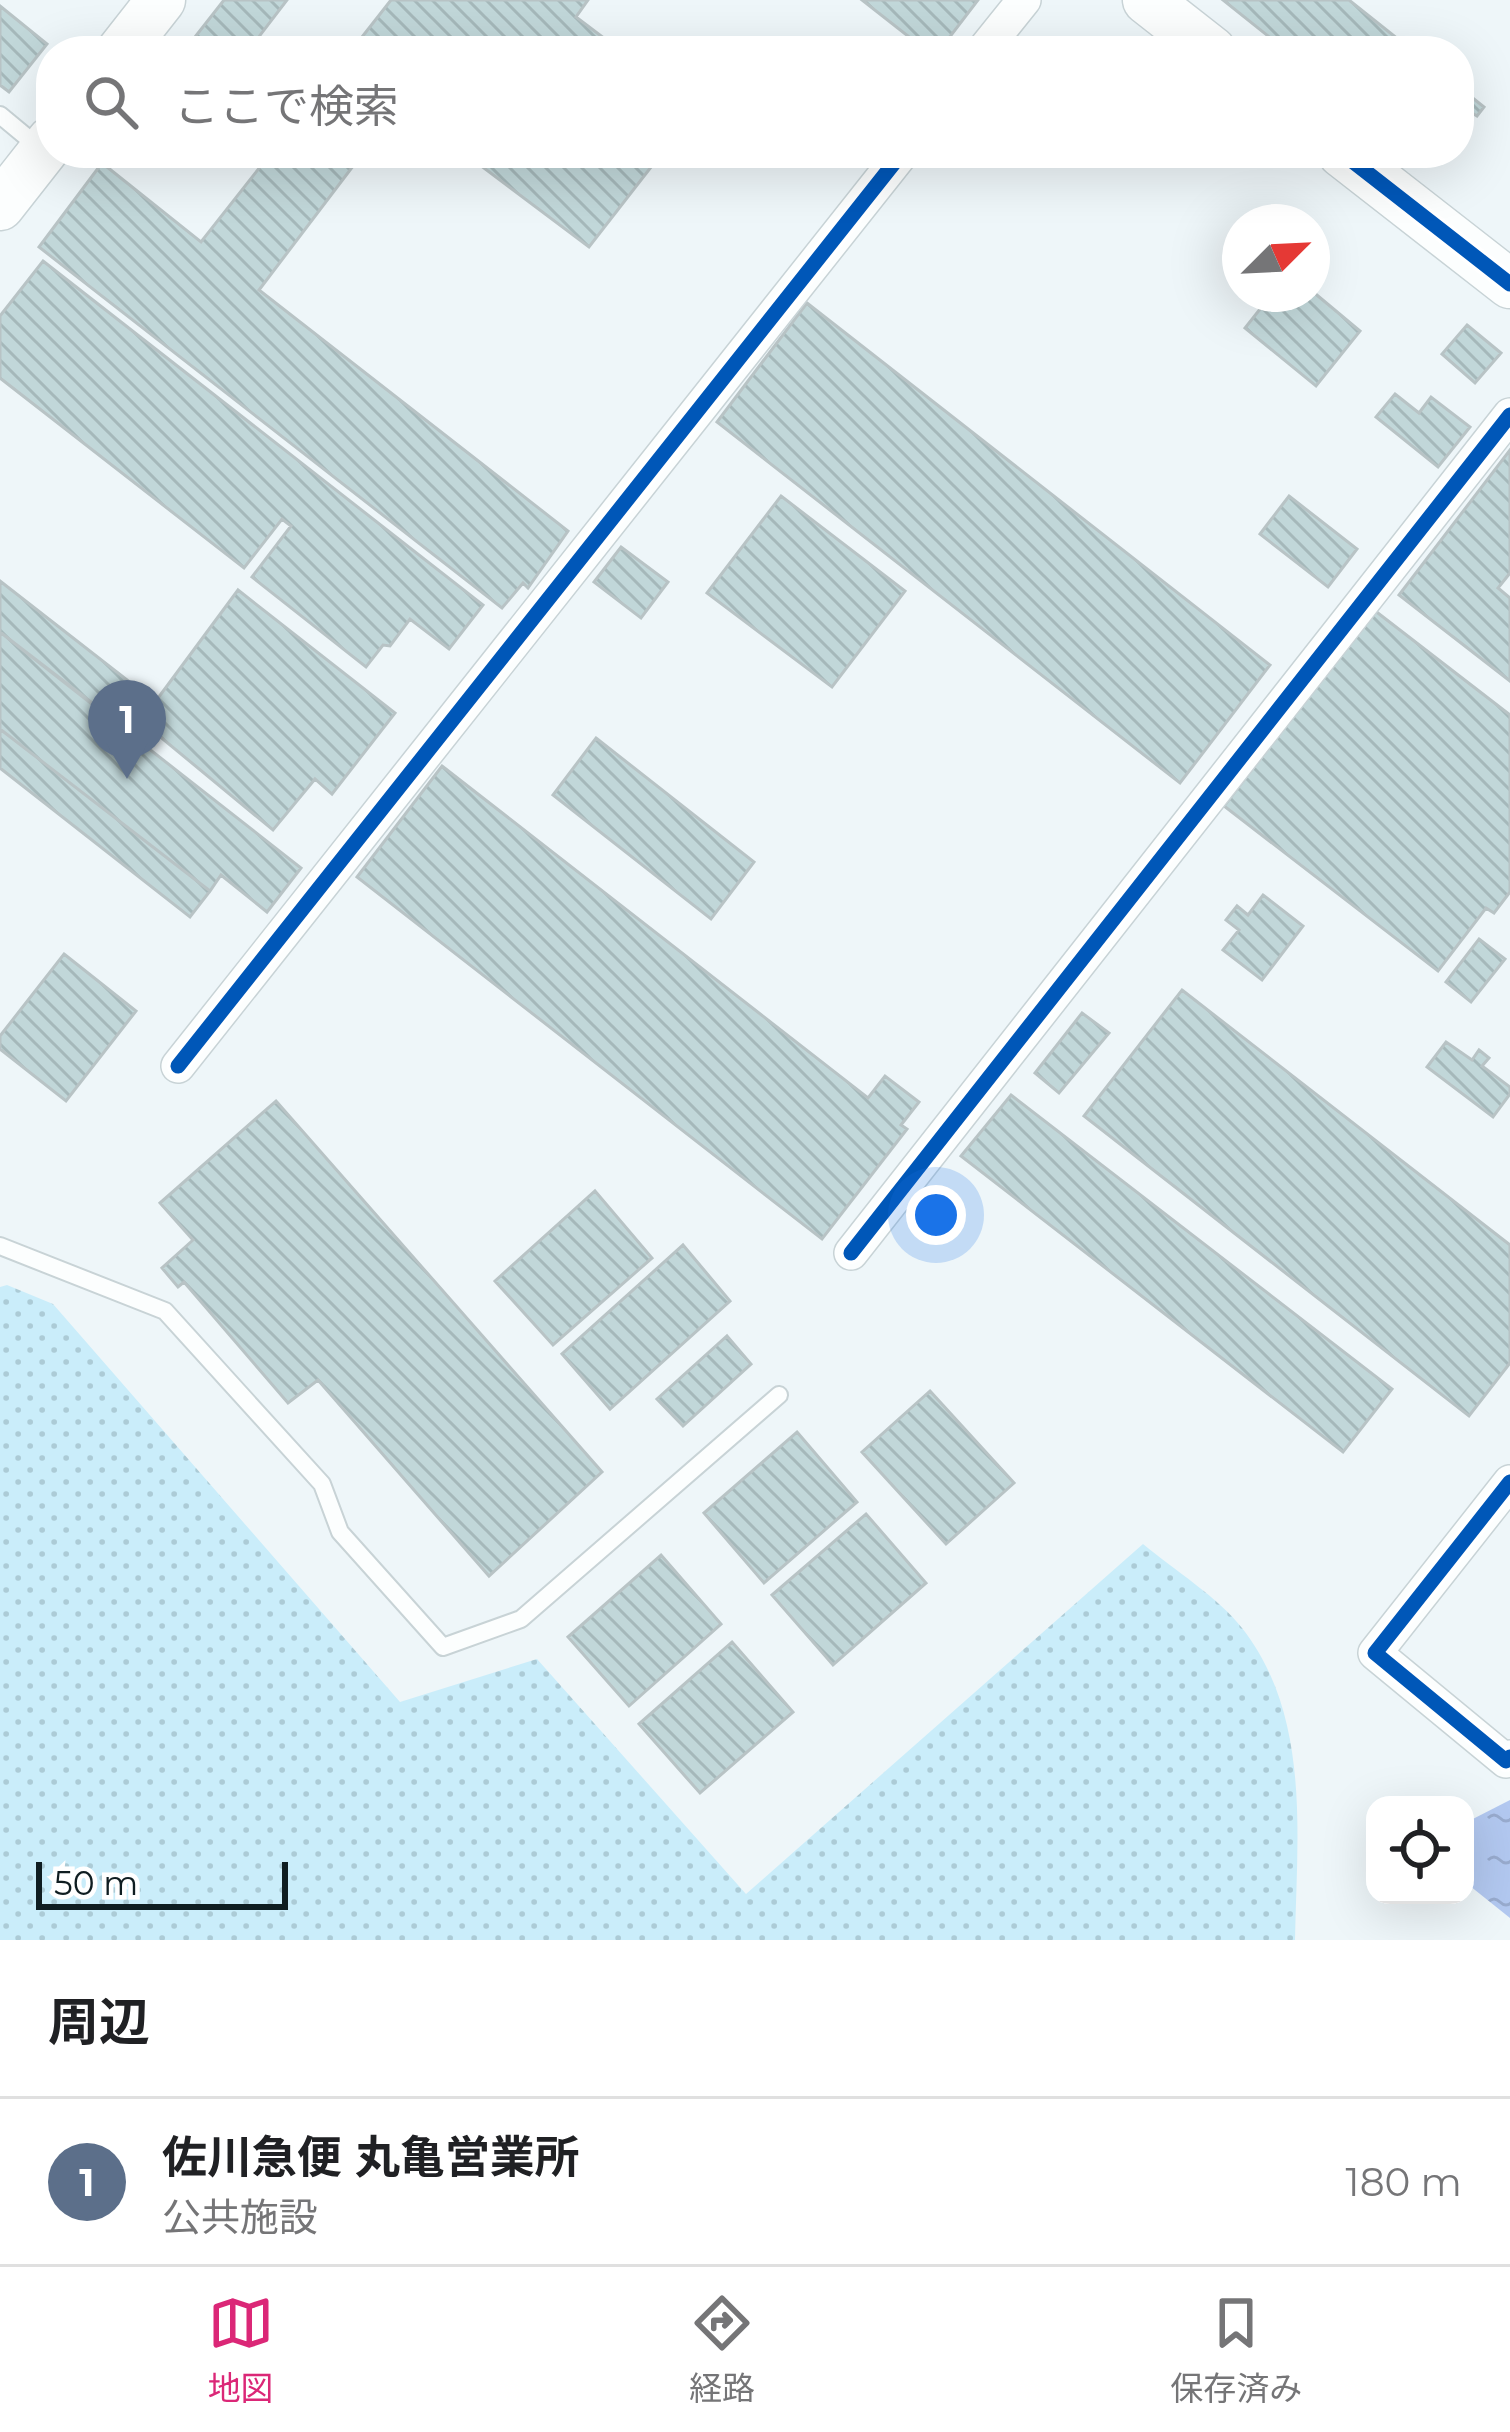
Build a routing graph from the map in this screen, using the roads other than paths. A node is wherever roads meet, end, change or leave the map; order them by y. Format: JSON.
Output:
{"nodes":[{"id":1,"x":161,"y":0,"type":"edge"},
{"id":2,"x":1024,"y":0,"type":"edge"},
{"id":3,"x":1147,"y":0,"type":"edge"},
{"id":4,"x":133,"y":36,"type":"edge"},
{"id":5,"x":995,"y":36,"type":"edge"},
{"id":6,"x":1193,"y":36,"type":"edge"},
{"id":7,"x":0,"y":115,"type":"edge"},
{"id":8,"x":36,"y":139,"type":"edge"},
{"id":9,"x":36,"y":160,"type":"edge"},
{"id":10,"x":890,"y":168,"type":"edge"},
{"id":11,"x":1361,"y":168,"type":"edge"},
{"id":12,"x":0,"y":206,"type":"edge"},
{"id":13,"x":1510,"y":284,"type":"edge"},
{"id":14,"x":1510,"y":415,"type":"edge"},
{"id":15,"x":178,"y":1066,"type":"dead end"},
{"id":16,"x":0,"y":1246,"type":"edge"},
{"id":17,"x":850,"y":1253,"type":"dead end"},
{"id":18,"x":779,"y":1395,"type":"dead end"},
{"id":19,"x":1510,"y":1482,"type":"edge"},
{"id":20,"x":1510,"y":1756,"type":"edge"}],
"edges":[{"from":1,"to":4,"type":"street"},
{"from":2,"to":5,"type":"street"},
{"from":3,"to":6,"type":"street"},
{"from":7,"to":8,"type":"lane"},
{"from":9,"to":12,"type":"street"},
{"from":10,"to":15,"type":"street"},
{"from":11,"to":13,"type":"street"},
{"from":14,"to":17,"type":"street"},
{"from":16,"to":18,"type":"lane"},
{"from":19,"to":20,"type":"street"}]}
